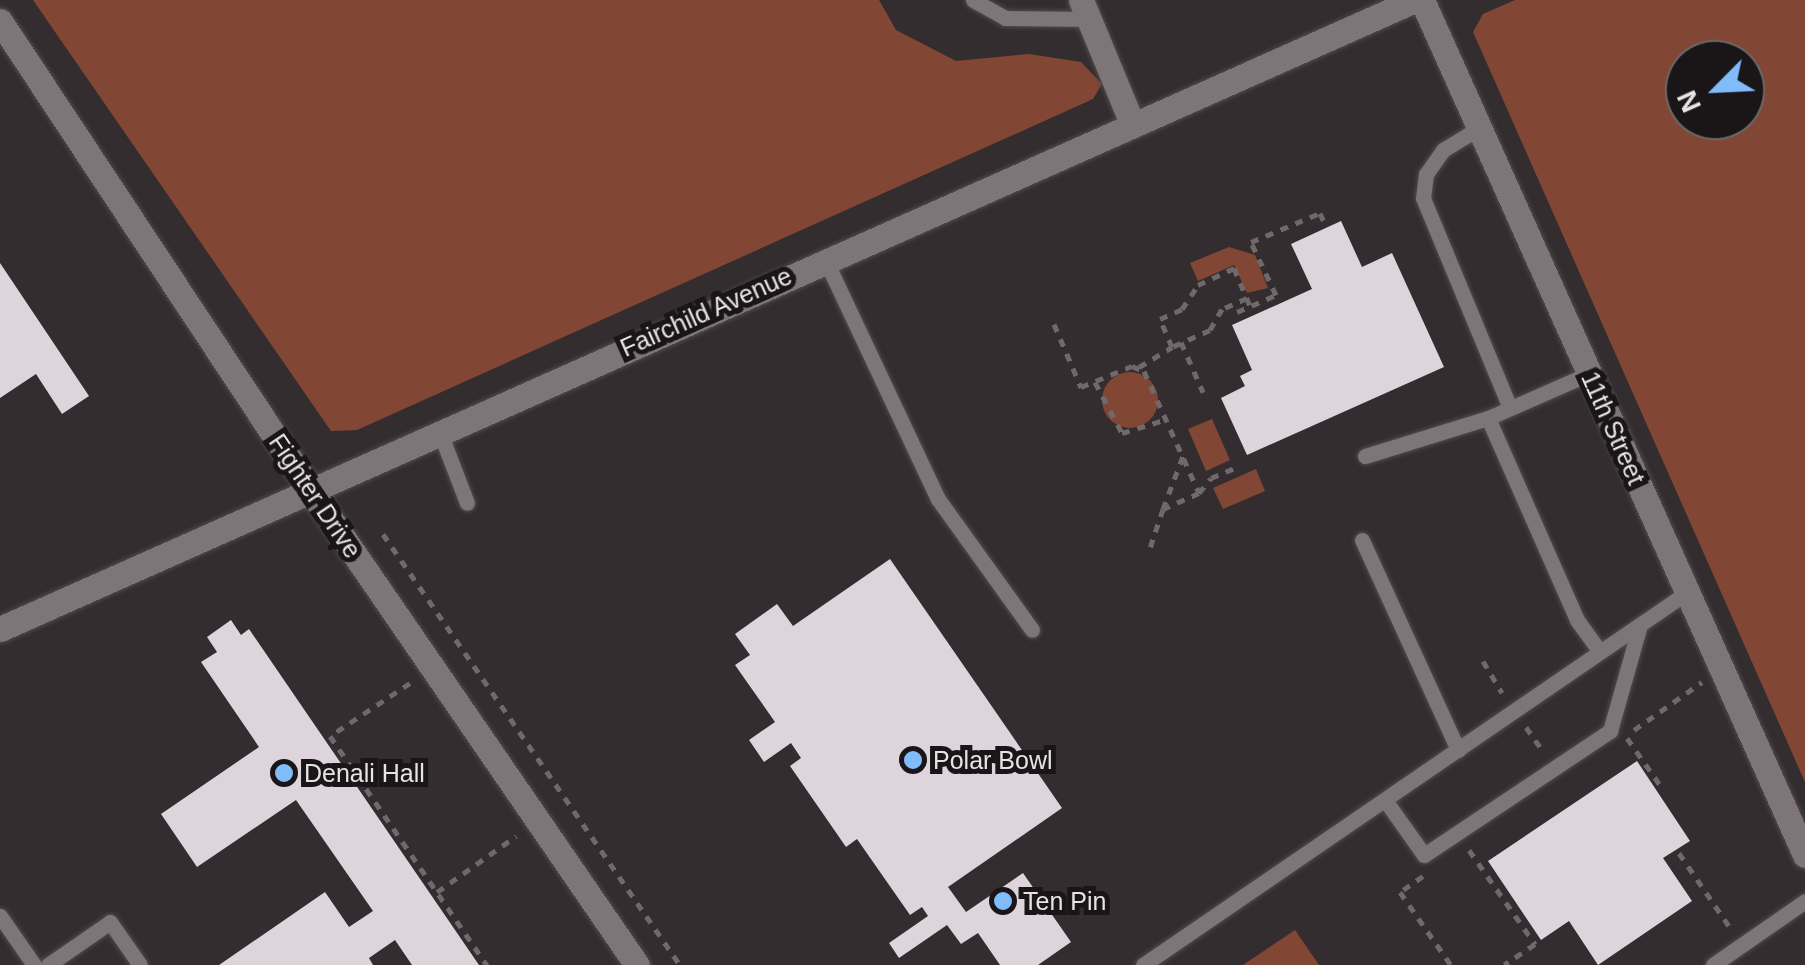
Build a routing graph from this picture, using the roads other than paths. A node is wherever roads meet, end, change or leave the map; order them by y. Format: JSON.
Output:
{"nodes":[{"id":1,"x":973,"y":0,"type":"edge"},
{"id":2,"x":1418,"y":0,"type":"edge"},
{"id":3,"x":1085,"y":9,"type":"edge"},
{"id":4,"x":0,"y":22,"type":"edge"},
{"id":5,"x":1132,"y":123,"type":"junction"},
{"id":6,"x":1479,"y":128,"type":"junction"},
{"id":7,"x":825,"y":259,"type":"junction"},
{"id":8,"x":1588,"y":374,"type":"junction"},
{"id":9,"x":1510,"y":408,"type":"junction"},
{"id":10,"x":1488,"y":418,"type":"junction"},
{"id":11,"x":439,"y":430,"type":"junction"},
{"id":12,"x":1364,"y":456,"type":"dead end"},
{"id":13,"x":309,"y":488,"type":"junction"},
{"id":14,"x":468,"y":503,"type":"dead end"},
{"id":15,"x":1362,"y":540,"type":"dead end"},
{"id":16,"x":1686,"y":593,"type":"junction"},
{"id":17,"x":1640,"y":625,"type":"junction"},
{"id":18,"x":0,"y":629,"type":"edge"},
{"id":19,"x":1032,"y":630,"type":"dead end"},
{"id":20,"x":1600,"y":652,"type":"junction"},
{"id":21,"x":1458,"y":750,"type":"junction"},
{"id":22,"x":1385,"y":800,"type":"junction"},
{"id":23,"x":1805,"y":856,"type":"edge"},
{"id":24,"x":1805,"y":902,"type":"edge"},
{"id":25,"x":0,"y":916,"type":"edge"},
{"id":26,"x":34,"y":965,"type":"edge"},
{"id":27,"x":48,"y":965,"type":"edge"},
{"id":28,"x":140,"y":965,"type":"edge"},
{"id":29,"x":638,"y":965,"type":"edge"},
{"id":30,"x":1143,"y":965,"type":"edge"},
{"id":31,"x":1714,"y":965,"type":"edge"}],
"edges":[{"from":1,"to":3,"type":"lane"},
{"from":2,"to":5,"type":"street","name":"Fairchild Avenue"},
{"from":2,"to":6,"type":"street","name":"11th Street"},
{"from":3,"to":5,"type":"street"},
{"from":4,"to":13,"type":"street","name":"Fighter Drive"},
{"from":5,"to":7,"type":"street","name":"Fairchild Avenue"},
{"from":6,"to":8,"type":"street","name":"11th Street"},
{"from":6,"to":9,"type":"lane"},
{"from":7,"to":11,"type":"street","name":"Fairchild Avenue"},
{"from":7,"to":19,"type":"lane"},
{"from":8,"to":9,"type":"lane"},
{"from":8,"to":16,"type":"street","name":"11th Street"},
{"from":9,"to":10,"type":"lane"},
{"from":10,"to":12,"type":"lane"},
{"from":10,"to":20,"type":"lane"},
{"from":11,"to":13,"type":"street","name":"Fairchild Avenue"},
{"from":11,"to":14,"type":"lane"},
{"from":13,"to":18,"type":"street","name":"Fairchild Avenue"},
{"from":13,"to":29,"type":"street","name":"Fighter Drive"},
{"from":15,"to":21,"type":"lane"},
{"from":16,"to":17,"type":"lane"},
{"from":16,"to":23,"type":"street","name":"11th Street"},
{"from":17,"to":20,"type":"lane"},
{"from":17,"to":22,"type":"lane"},
{"from":20,"to":21,"type":"lane"},
{"from":21,"to":22,"type":"lane"},
{"from":22,"to":30,"type":"lane"},
{"from":24,"to":31,"type":"lane"},
{"from":25,"to":26,"type":"lane"},
{"from":27,"to":28,"type":"lane"}]}
